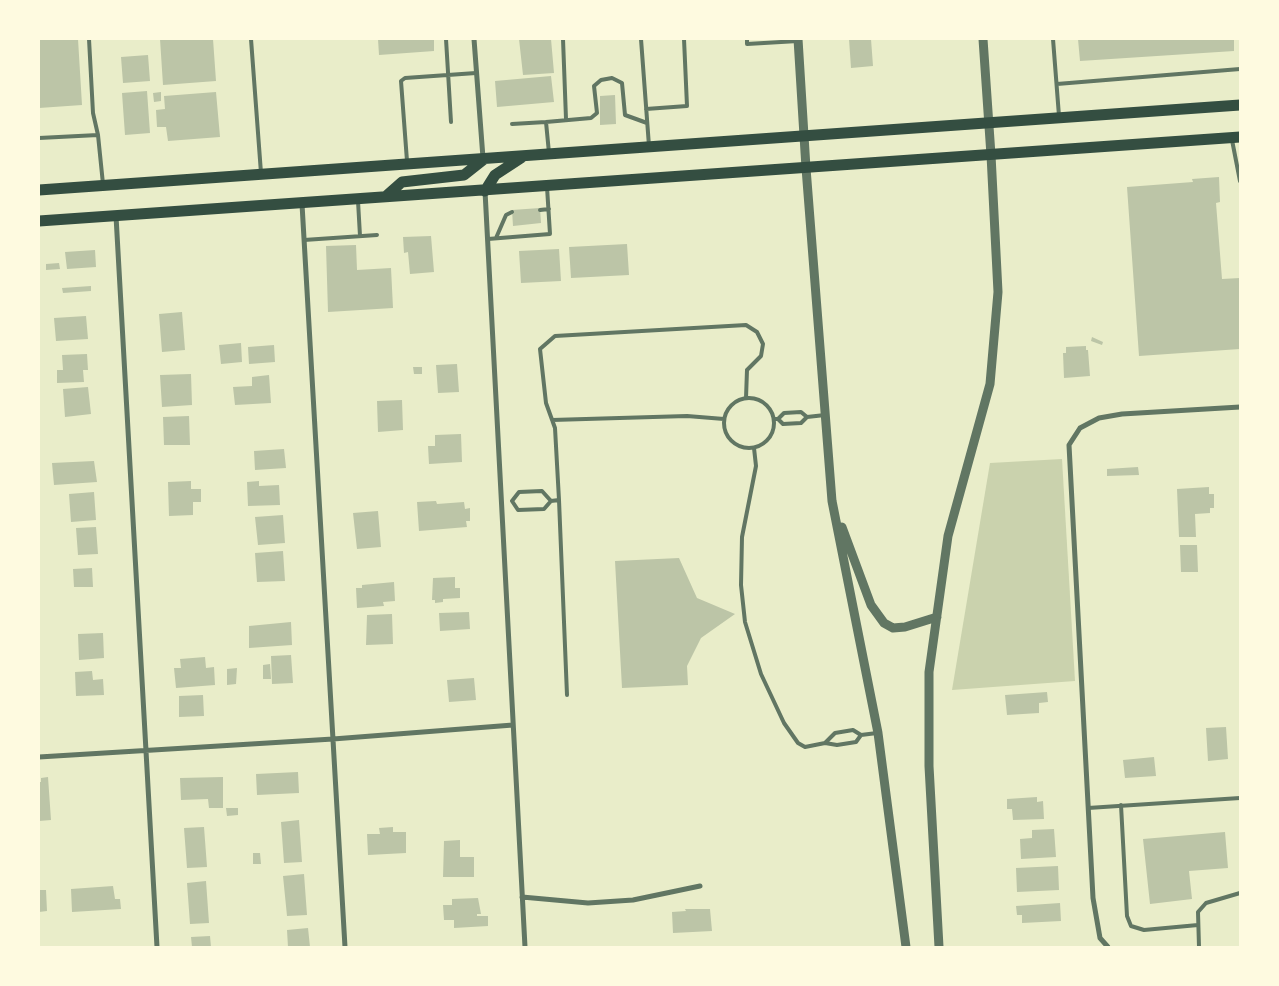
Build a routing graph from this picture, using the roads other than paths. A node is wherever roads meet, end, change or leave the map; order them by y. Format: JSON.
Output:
{"nodes":[{"id":1,"x":89,"y":39,"type":"edge"},
{"id":2,"x":252,"y":39,"type":"edge"},
{"id":3,"x":446,"y":39,"type":"edge"},
{"id":4,"x":474,"y":39,"type":"edge"},
{"id":5,"x":563,"y":39,"type":"edge"},
{"id":6,"x":641,"y":39,"type":"edge"},
{"id":7,"x":684,"y":39,"type":"edge"},
{"id":8,"x":747,"y":39,"type":"edge"},
{"id":9,"x":983,"y":39,"type":"edge"},
{"id":10,"x":1053,"y":39,"type":"edge"},
{"id":11,"x":798,"y":40,"type":"edge"},
{"id":12,"x":1240,"y":69,"type":"edge"},
{"id":13,"x":476,"y":73,"type":"junction"},
{"id":14,"x":448,"y":75,"type":"junction"},
{"id":15,"x":1057,"y":84,"type":"junction"},
{"id":16,"x":1240,"y":105,"type":"edge"},
{"id":17,"x":646,"y":109,"type":"junction"},
{"id":18,"x":1059,"y":118,"type":"junction"},
{"id":19,"x":566,"y":119,"type":"junction"},
{"id":20,"x":451,"y":122,"type":"dead end"},
{"id":21,"x":546,"y":122,"type":"junction"},
{"id":22,"x":647,"y":123,"type":"junction"},
{"id":23,"x":989,"y":123,"type":"junction"},
{"id":24,"x":512,"y":124,"type":"dead end"},
{"id":25,"x":98,"y":135,"type":"junction"},
{"id":26,"x":804,"y":136,"type":"junction"},
{"id":27,"x":39,"y":138,"type":"edge"},
{"id":28,"x":1236,"y":138,"type":"edge"},
{"id":29,"x":649,"y":148,"type":"junction"},
{"id":30,"x":550,"y":155,"type":"junction"},
{"id":31,"x":991,"y":155,"type":"junction"},
{"id":32,"x":523,"y":157,"type":"junction"},
{"id":33,"x":483,"y":160,"type":"junction"},
{"id":34,"x":408,"y":165,"type":"junction"},
{"id":35,"x":806,"y":168,"type":"junction"},
{"id":36,"x":261,"y":176,"type":"junction"},
{"id":37,"x":1240,"y":181,"type":"edge"},
{"id":38,"x":103,"y":186,"type":"junction"},
{"id":39,"x":547,"y":186,"type":"junction"},
{"id":40,"x":39,"y":190,"type":"edge"},
{"id":41,"x":485,"y":191,"type":"junction"},
{"id":42,"x":385,"y":197,"type":"junction"},
{"id":43,"x":358,"y":200,"type":"junction"},
{"id":44,"x":302,"y":204,"type":"junction"},
{"id":45,"x":549,"y":209,"type":"junction"},
{"id":46,"x":540,"y":210,"type":"dead end"},
{"id":47,"x":512,"y":212,"type":"dead end"},
{"id":48,"x":116,"y":216,"type":"junction"},
{"id":49,"x":39,"y":221,"type":"edge"},
{"id":50,"x":377,"y":235,"type":"dead end"},
{"id":51,"x":360,"y":236,"type":"junction"},
{"id":52,"x":496,"y":238,"type":"junction"},
{"id":53,"x":488,"y":239,"type":"junction"},
{"id":54,"x":304,"y":240,"type":"junction"},
{"id":55,"x":746,"y":398,"type":"junction"},
{"id":56,"x":1240,"y":407,"type":"edge"},
{"id":57,"x":825,"y":415,"type":"junction"},
{"id":58,"x":807,"y":417,"type":"junction"},
{"id":59,"x":724,"y":419,"type":"junction"},
{"id":60,"x":776,"y":419,"type":"junction"},
{"id":61,"x":552,"y":420,"type":"junction"},
{"id":62,"x":754,"y":448,"type":"junction"},
{"id":63,"x":551,"y":500,"type":"junction"},
{"id":64,"x":559,"y":500,"type":"junction"},
{"id":65,"x":832,"y":501,"type":"junction"},
{"id":66,"x":501,"y":502,"type":"junction"},
{"id":67,"x":512,"y":502,"type":"junction"},
{"id":68,"x":937,"y":617,"type":"junction"},
{"id":69,"x":567,"y":695,"type":"dead end"},
{"id":70,"x":513,"y":725,"type":"junction"},
{"id":71,"x":878,"y":733,"type":"junction"},
{"id":72,"x":861,"y":735,"type":"junction"},
{"id":73,"x":333,"y":739,"type":"junction"},
{"id":74,"x":825,"y":742,"type":"junction"},
{"id":75,"x":146,"y":750,"type":"junction"},
{"id":76,"x":39,"y":757,"type":"edge"},
{"id":77,"x":1240,"y":798,"type":"edge"},
{"id":78,"x":1121,"y":805,"type":"junction"},
{"id":79,"x":1088,"y":808,"type":"junction"},
{"id":80,"x":700,"y":886,"type":"dead end"},
{"id":81,"x":1240,"y":894,"type":"edge"},
{"id":82,"x":522,"y":897,"type":"junction"},
{"id":83,"x":1198,"y":926,"type":"junction"},
{"id":84,"x":157,"y":947,"type":"edge"},
{"id":85,"x":345,"y":947,"type":"edge"},
{"id":86,"x":525,"y":947,"type":"edge"},
{"id":87,"x":906,"y":947,"type":"edge"},
{"id":88,"x":939,"y":947,"type":"edge"},
{"id":89,"x":1108,"y":947,"type":"edge"},
{"id":90,"x":1199,"y":947,"type":"edge"}],
"edges":[{"from":1,"to":25,"type":"lane"},
{"from":2,"to":36,"type":"lane"},
{"from":3,"to":14,"type":"lane"},
{"from":4,"to":13,"type":"street"},
{"from":5,"to":19,"type":"lane"},
{"from":6,"to":17,"type":"lane"},
{"from":7,"to":17,"type":"lane"},
{"from":8,"to":11,"type":"lane"},
{"from":9,"to":23,"type":"street"},
{"from":10,"to":15,"type":"lane"},
{"from":11,"to":26,"type":"street"},
{"from":12,"to":15,"type":"lane"},
{"from":13,"to":14,"type":"lane"},
{"from":13,"to":33,"type":"street"},
{"from":14,"to":20,"type":"lane"},
{"from":14,"to":34,"type":"lane"},
{"from":15,"to":18,"type":"lane"},
{"from":16,"to":18,"type":"main road"},
{"from":17,"to":22,"type":"lane"},
{"from":18,"to":23,"type":"main road"},
{"from":19,"to":21,"type":"lane"},
{"from":19,"to":22,"type":"lane"},
{"from":21,"to":24,"type":"lane"},
{"from":21,"to":30,"type":"lane"},
{"from":22,"to":29,"type":"lane"},
{"from":23,"to":26,"type":"main road"},
{"from":23,"to":31,"type":"street"},
{"from":25,"to":27,"type":"lane"},
{"from":25,"to":38,"type":"lane"},
{"from":26,"to":29,"type":"main road"},
{"from":26,"to":35,"type":"street"},
{"from":28,"to":31,"type":"main road"},
{"from":28,"to":37,"type":"lane"},
{"from":29,"to":30,"type":"main road"},
{"from":30,"to":32,"type":"main road"},
{"from":31,"to":35,"type":"main road"},
{"from":31,"to":68,"type":"street"},
{"from":32,"to":33,"type":"main road"},
{"from":32,"to":41,"type":"main road"},
{"from":33,"to":34,"type":"main road"},
{"from":33,"to":42,"type":"main road"},
{"from":34,"to":36,"type":"main road"},
{"from":35,"to":39,"type":"main road"},
{"from":35,"to":57,"type":"street"},
{"from":36,"to":38,"type":"main road"},
{"from":38,"to":40,"type":"main road"},
{"from":39,"to":41,"type":"main road"},
{"from":39,"to":45,"type":"lane"},
{"from":41,"to":42,"type":"main road"},
{"from":41,"to":53,"type":"street"},
{"from":42,"to":43,"type":"main road"},
{"from":43,"to":44,"type":"main road"},
{"from":43,"to":51,"type":"lane"},
{"from":44,"to":48,"type":"main road"},
{"from":44,"to":54,"type":"street"},
{"from":45,"to":46,"type":"lane"},
{"from":45,"to":52,"type":"lane"},
{"from":47,"to":52,"type":"lane"},
{"from":48,"to":49,"type":"main road"},
{"from":48,"to":75,"type":"street"},
{"from":50,"to":51,"type":"lane"},
{"from":51,"to":54,"type":"lane"},
{"from":52,"to":53,"type":"lane"},
{"from":53,"to":66,"type":"street"},
{"from":54,"to":73,"type":"street"},
{"from":55,"to":59,"type":"lane"},
{"from":55,"to":60,"type":"lane"},
{"from":55,"to":61,"type":"lane"},
{"from":56,"to":79,"type":"street"},
{"from":57,"to":58,"type":"lane"},
{"from":57,"to":65,"type":"street"},
{"from":58,"to":60,"type":"lane"},
{"from":58,"to":60,"type":"lane"},
{"from":59,"to":61,"type":"lane"},
{"from":59,"to":62,"type":"lane"},
{"from":60,"to":62,"type":"lane"},
{"from":61,"to":64,"type":"lane"},
{"from":62,"to":74,"type":"lane"},
{"from":63,"to":64,"type":"lane"},
{"from":63,"to":67,"type":"lane"},
{"from":63,"to":67,"type":"lane"},
{"from":64,"to":69,"type":"lane"},
{"from":65,"to":68,"type":"street"},
{"from":65,"to":71,"type":"street"},
{"from":66,"to":67,"type":"lane"},
{"from":66,"to":70,"type":"street"},
{"from":68,"to":88,"type":"street"},
{"from":70,"to":73,"type":"street"},
{"from":70,"to":82,"type":"street"},
{"from":71,"to":72,"type":"lane"},
{"from":71,"to":87,"type":"street"},
{"from":72,"to":74,"type":"lane"},
{"from":72,"to":74,"type":"lane"},
{"from":73,"to":75,"type":"street"},
{"from":73,"to":85,"type":"street"},
{"from":75,"to":76,"type":"street"},
{"from":75,"to":84,"type":"street"},
{"from":77,"to":78,"type":"lane"},
{"from":78,"to":79,"type":"lane"},
{"from":78,"to":83,"type":"lane"},
{"from":79,"to":89,"type":"street"},
{"from":80,"to":82,"type":"street"},
{"from":81,"to":83,"type":"lane"},
{"from":82,"to":86,"type":"street"},
{"from":83,"to":90,"type":"lane"}]}
